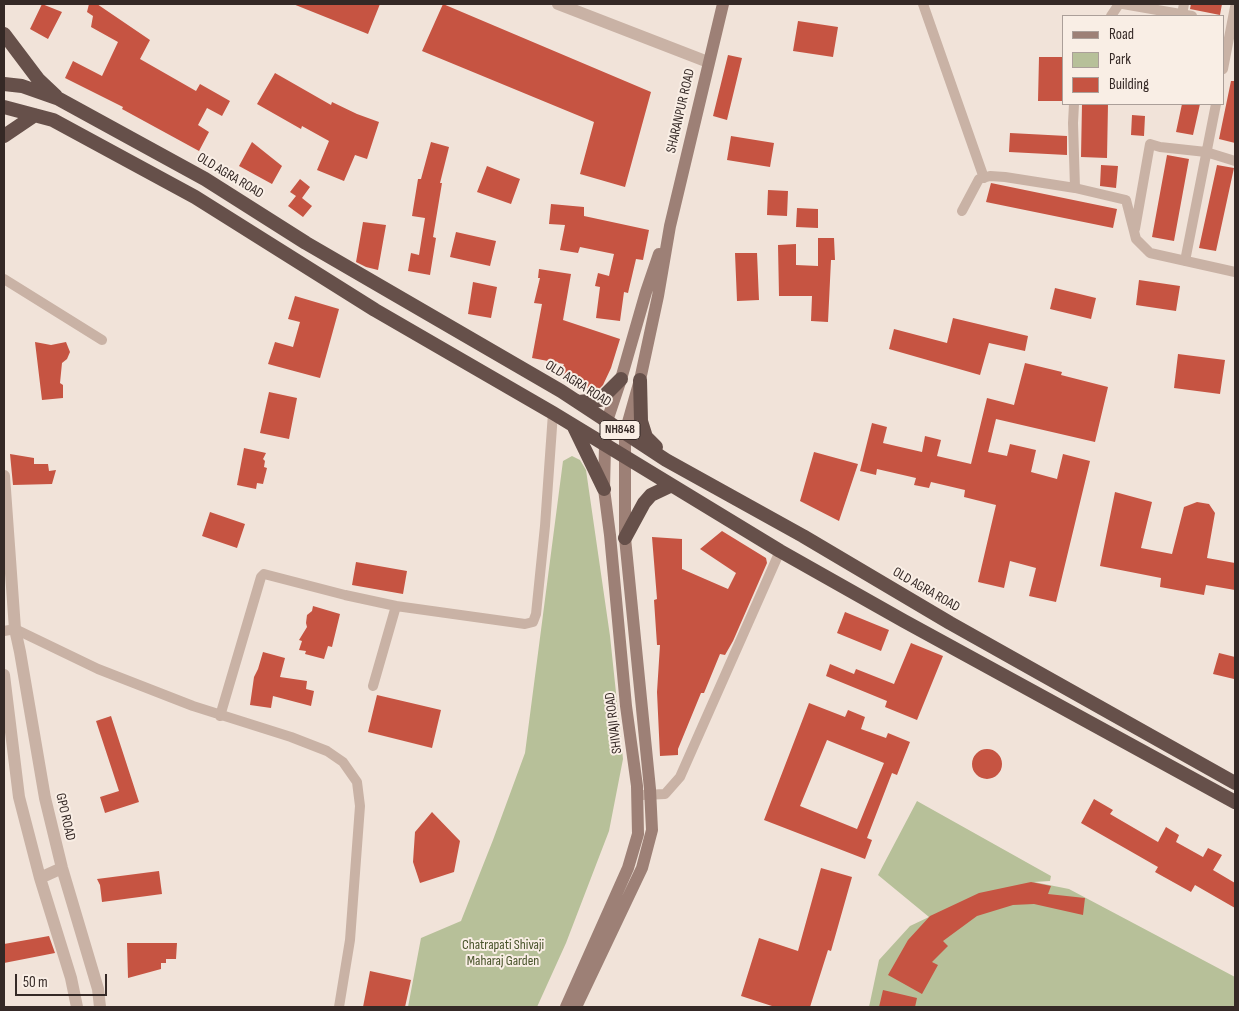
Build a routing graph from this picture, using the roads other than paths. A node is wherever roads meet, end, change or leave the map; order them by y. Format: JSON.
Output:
{"nodes":[{"id":1,"x":558,"y":4,"type":"edge"},
{"id":2,"x":723,"y":4,"type":"edge"},
{"id":3,"x":923,"y":4,"type":"edge"},
{"id":4,"x":1119,"y":4,"type":"edge"},
{"id":5,"x":1123,"y":4,"type":"edge"},
{"id":6,"x":1235,"y":8,"type":"edge"},
{"id":7,"x":1186,"y":11,"type":"edge"},
{"id":8,"x":1112,"y":15,"type":"edge"},
{"id":9,"x":1229,"y":30,"type":"edge"},
{"id":10,"x":4,"y":34,"type":"edge"},
{"id":11,"x":708,"y":62,"type":"junction"},
{"id":12,"x":1224,"y":62,"type":"edge"},
{"id":13,"x":4,"y":84,"type":"edge"},
{"id":14,"x":59,"y":99,"type":"junction"},
{"id":15,"x":1074,"y":105,"type":"edge"},
{"id":16,"x":1216,"y":105,"type":"edge"},
{"id":17,"x":4,"y":107,"type":"edge"},
{"id":18,"x":35,"y":115,"type":"junction"},
{"id":19,"x":4,"y":136,"type":"edge"},
{"id":20,"x":1206,"y":152,"type":"junction"},
{"id":21,"x":1235,"y":161,"type":"edge"},
{"id":22,"x":984,"y":178,"type":"junction"},
{"id":23,"x":1075,"y":188,"type":"junction"},
{"id":24,"x":962,"y":211,"type":"dead end"},
{"id":25,"x":670,"y":226,"type":"junction"},
{"id":26,"x":1134,"y":233,"type":"junction"},
{"id":27,"x":1185,"y":261,"type":"junction"},
{"id":28,"x":1235,"y":272,"type":"edge"},
{"id":29,"x":4,"y":279,"type":"edge"},
{"id":30,"x":102,"y":340,"type":"dead end"},
{"id":31,"x":621,"y":379,"type":"junction"},
{"id":32,"x":640,"y":380,"type":"junction"},
{"id":33,"x":577,"y":402,"type":"junction"},
{"id":34,"x":553,"y":413,"type":"junction"},
{"id":35,"x":607,"y":421,"type":"junction"},
{"id":36,"x":573,"y":425,"type":"junction"},
{"id":37,"x":626,"y":433,"type":"junction"},
{"id":38,"x":606,"y":446,"type":"junction"},
{"id":39,"x":625,"y":457,"type":"junction"},
{"id":40,"x":666,"y":460,"type":"junction"},
{"id":41,"x":4,"y":476,"type":"edge"},
{"id":42,"x":670,"y":486,"type":"junction"},
{"id":43,"x":604,"y":489,"type":"junction"},
{"id":44,"x":625,"y":538,"type":"junction"},
{"id":45,"x":780,"y":551,"type":"junction"},
{"id":46,"x":396,"y":606,"type":"junction"},
{"id":47,"x":9,"y":630,"type":"edge"},
{"id":48,"x":4,"y":675,"type":"edge"},
{"id":49,"x":373,"y":686,"type":"dead end"},
{"id":50,"x":220,"y":716,"type":"junction"},
{"id":51,"x":1235,"y":783,"type":"edge"},
{"id":52,"x":637,"y":795,"type":"junction"},
{"id":53,"x":650,"y":795,"type":"junction"},
{"id":54,"x":1235,"y":802,"type":"edge"},
{"id":55,"x":62,"y":868,"type":"junction"},
{"id":56,"x":40,"y":878,"type":"junction"},
{"id":57,"x":77,"y":1007,"type":"edge"},
{"id":58,"x":100,"y":1007,"type":"edge"},
{"id":59,"x":339,"y":1007,"type":"edge"},
{"id":60,"x":566,"y":1007,"type":"edge"},
{"id":61,"x":576,"y":1007,"type":"edge"}],
"edges":[{"from":1,"to":11,"type":"street"},
{"from":2,"to":11,"type":"main road","name":"SHARANPUR ROAD"},
{"from":3,"to":22,"type":"street"},
{"from":4,"to":8,"type":"street"},
{"from":5,"to":7,"type":"street"},
{"from":6,"to":9,"type":"street"},
{"from":9,"to":12,"type":"street"},
{"from":10,"to":14,"type":"highway"},
{"from":11,"to":25,"type":"main road","name":"SHARANPUR ROAD"},
{"from":13,"to":14,"type":"highway","name":"OLD AGRA ROAD","number":"NH848"},
{"from":14,"to":33,"type":"highway","name":"OLD AGRA ROAD","number":"NH848"},
{"from":15,"to":23,"type":"street"},
{"from":16,"to":20,"type":"street"},
{"from":17,"to":18,"type":"highway","number":"NH848"},
{"from":18,"to":19,"type":"highway"},
{"from":18,"to":34,"type":"highway","number":"NH848"},
{"from":20,"to":21,"type":"street"},
{"from":20,"to":26,"type":"street"},
{"from":20,"to":27,"type":"street"},
{"from":22,"to":23,"type":"street"},
{"from":22,"to":24,"type":"street"},
{"from":23,"to":26,"type":"street"},
{"from":25,"to":31,"type":"main road","name":"SHARANPUR ROAD"},
{"from":25,"to":32,"type":"main road","name":"SHARANPUR ROAD"},
{"from":26,"to":27,"type":"street"},
{"from":27,"to":28,"type":"street"},
{"from":29,"to":30,"type":"street"},
{"from":31,"to":33,"type":"highway"},
{"from":31,"to":35,"type":"main road","name":"SHARANPUR ROAD"},
{"from":32,"to":37,"type":"main road","name":"SHARANPUR ROAD"},
{"from":32,"to":40,"type":"highway"},
{"from":33,"to":35,"type":"highway","name":"OLD AGRA ROAD","number":"NH848"},
{"from":34,"to":36,"type":"highway","number":"NH848"},
{"from":34,"to":46,"type":"street"},
{"from":35,"to":37,"type":"highway","name":"OLD AGRA ROAD","number":"NH848"},
{"from":35,"to":38,"type":"main road","name":"SHIVAJI ROAD"},
{"from":36,"to":38,"type":"highway","number":"NH848"},
{"from":36,"to":43,"type":"highway"},
{"from":37,"to":39,"type":"main road","name":"SHIVAJI ROAD"},
{"from":37,"to":40,"type":"highway","name":"OLD AGRA ROAD","number":"NH848"},
{"from":38,"to":39,"type":"highway","number":"NH848"},
{"from":38,"to":43,"type":"main road","name":"SHIVAJI ROAD"},
{"from":39,"to":42,"type":"highway","number":"NH848"},
{"from":39,"to":44,"type":"main road","name":"SHIVAJI ROAD"},
{"from":40,"to":51,"type":"highway","name":"OLD AGRA ROAD","number":"NH848"},
{"from":41,"to":47,"type":"street","name":"GPO ROAD"},
{"from":42,"to":44,"type":"highway"},
{"from":42,"to":45,"type":"highway","number":"NH848"},
{"from":43,"to":52,"type":"main road","name":"SHIVAJI ROAD"},
{"from":44,"to":53,"type":"main road","name":"SHIVAJI ROAD"},
{"from":45,"to":53,"type":"street"},
{"from":45,"to":54,"type":"highway","number":"NH848"},
{"from":46,"to":49,"type":"street"},
{"from":46,"to":50,"type":"street"},
{"from":47,"to":50,"type":"street"},
{"from":47,"to":55,"type":"street","name":"GPO ROAD"},
{"from":48,"to":56,"type":"street"},
{"from":50,"to":59,"type":"street"},
{"from":52,"to":53,"type":"street"},
{"from":52,"to":60,"type":"main road","name":"SHIVAJI ROAD"},
{"from":53,"to":61,"type":"main road","name":"SHIVAJI ROAD"},
{"from":55,"to":56,"type":"street"},
{"from":55,"to":58,"type":"street","name":"GPO ROAD"},
{"from":56,"to":57,"type":"street"}]}
